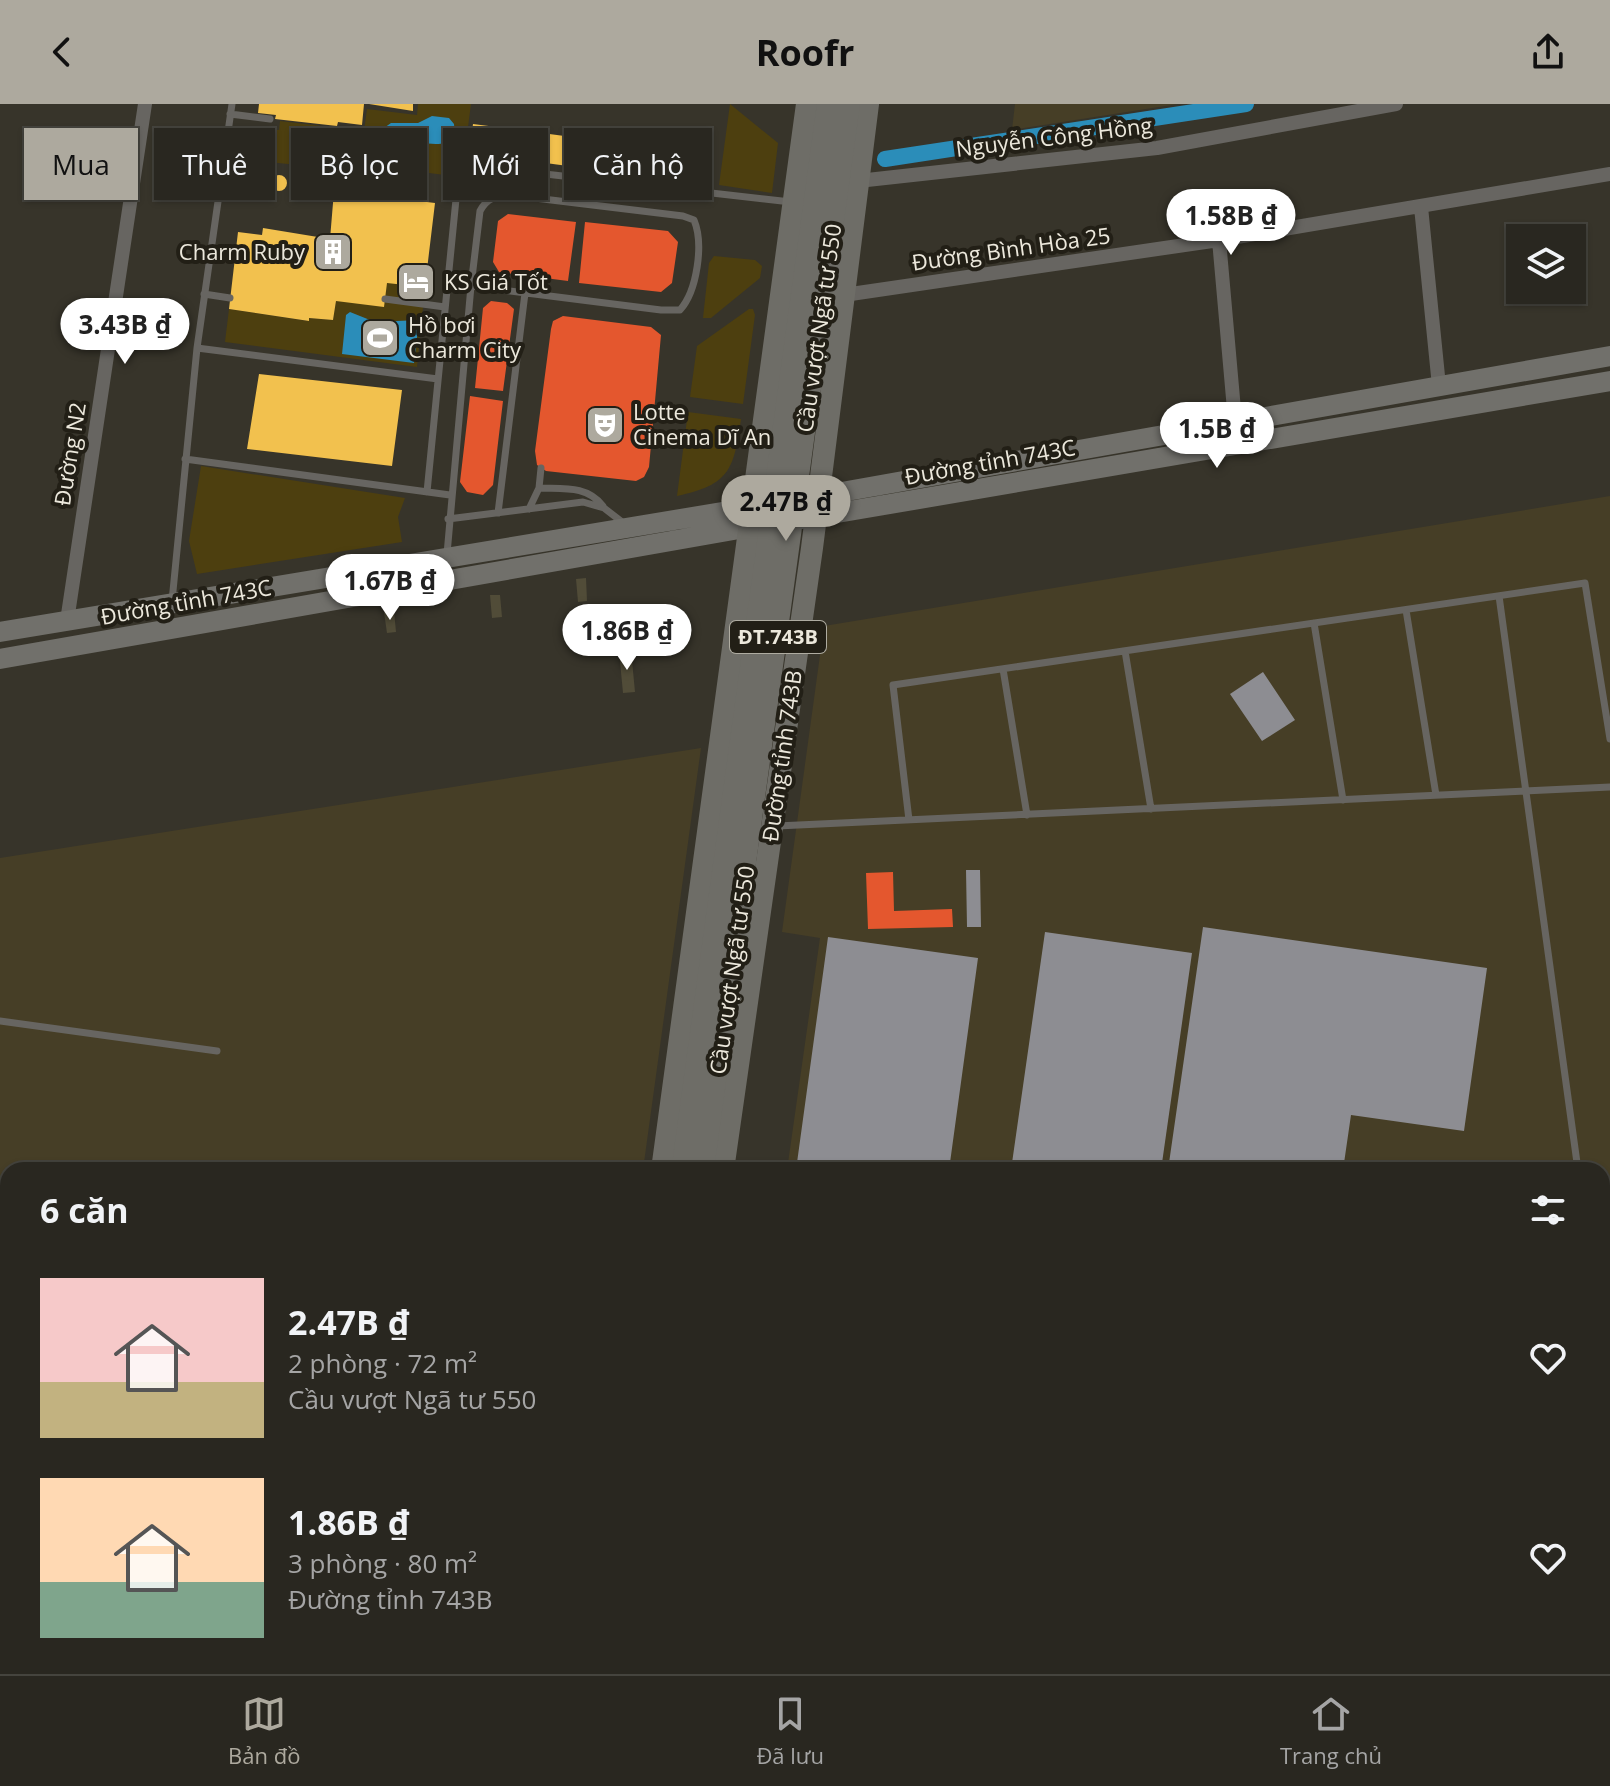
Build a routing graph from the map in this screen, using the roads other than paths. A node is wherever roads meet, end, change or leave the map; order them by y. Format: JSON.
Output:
{"nodes":[{"id":1,"x":145,"y":104,"type":"edge"},
{"id":2,"x":232,"y":104,"type":"edge"},
{"id":3,"x":807,"y":104,"type":"edge"},
{"id":4,"x":828,"y":104,"type":"edge"},
{"id":5,"x":849,"y":104,"type":"edge"},
{"id":6,"x":868,"y":104,"type":"edge"},
{"id":7,"x":1396,"y":104,"type":"edge"},
{"id":8,"x":230,"y":114,"type":"junction"},
{"id":9,"x":270,"y":119,"type":"dead end"},
{"id":10,"x":1610,"y":174,"type":"edge"},
{"id":11,"x":858,"y":181,"type":"junction"},
{"id":12,"x":793,"y":202,"type":"junction"},
{"id":13,"x":1421,"y":207,"type":"junction"},
{"id":14,"x":1219,"y":240,"type":"junction"},
{"id":15,"x":471,"y":286,"type":"junction"},
{"id":16,"x":525,"y":293,"type":"junction"},
{"id":17,"x":204,"y":294,"type":"junction"},
{"id":18,"x":844,"y":295,"type":"junction"},
{"id":19,"x":230,"y":298,"type":"dead end"},
{"id":20,"x":385,"y":299,"type":"dead end"},
{"id":21,"x":445,"y":307,"type":"junction"},
{"id":22,"x":197,"y":348,"type":"junction"},
{"id":23,"x":1610,"y":356,"type":"edge"},
{"id":24,"x":438,"y":379,"type":"junction"},
{"id":25,"x":1610,"y":381,"type":"edge"},
{"id":26,"x":1439,"y":386,"type":"junction"},
{"id":27,"x":1235,"y":421,"type":"junction"},
{"id":28,"x":1213,"y":425,"type":"junction"},
{"id":29,"x":1216,"y":448,"type":"junction"},
{"id":30,"x":185,"y":459,"type":"junction"},
{"id":31,"x":541,"y":468,"type":"dead end"},
{"id":32,"x":539,"y":488,"type":"junction"},
{"id":33,"x":427,"y":492,"type":"junction"},
{"id":34,"x":450,"y":495,"type":"junction"},
{"id":35,"x":818,"y":506,"type":"junction"},
{"id":36,"x":604,"y":508,"type":"junction"},
{"id":37,"x":529,"y":509,"type":"junction"},
{"id":38,"x":498,"y":513,"type":"junction"},
{"id":39,"x":750,"y":516,"type":"junction"},
{"id":40,"x":448,"y":519,"type":"junction"},
{"id":41,"x":626,"y":526,"type":"junction"},
{"id":42,"x":447,"y":556,"type":"junction"},
{"id":43,"x":451,"y":579,"type":"junction"},
{"id":44,"x":1499,"y":596,"type":"junction"},
{"id":45,"x":171,"y":603,"type":"junction"},
{"id":46,"x":1406,"y":610,"type":"junction"},
{"id":47,"x":67,"y":621,"type":"junction"},
{"id":48,"x":1314,"y":623,"type":"junction"},
{"id":49,"x":0,"y":632,"type":"edge"},
{"id":50,"x":72,"y":647,"type":"junction"},
{"id":51,"x":1125,"y":651,"type":"junction"},
{"id":52,"x":0,"y":659,"type":"edge"},
{"id":53,"x":1003,"y":669,"type":"junction"},
{"id":54,"x":1610,"y":739,"type":"edge"},
{"id":55,"x":1610,"y":787,"type":"edge"},
{"id":56,"x":1526,"y":791,"type":"junction"},
{"id":57,"x":1436,"y":795,"type":"junction"},
{"id":58,"x":1343,"y":800,"type":"junction"},
{"id":59,"x":1151,"y":809,"type":"junction"},
{"id":60,"x":1027,"y":815,"type":"junction"},
{"id":61,"x":909,"y":820,"type":"junction"},
{"id":62,"x":771,"y":826,"type":"junction"},
{"id":63,"x":0,"y":1021,"type":"edge"},
{"id":64,"x":217,"y":1051,"type":"dead end"},
{"id":65,"x":688,"y":1162,"type":"edge"},
{"id":66,"x":688,"y":1162,"type":"edge"},
{"id":67,"x":688,"y":1162,"type":"edge"},
{"id":68,"x":724,"y":1162,"type":"edge"},
{"id":69,"x":1577,"y":1162,"type":"edge"}],
"edges":[{"from":1,"to":47,"type":"street","name":"Đường N2"},
{"from":2,"to":8,"type":"lane"},
{"from":3,"to":12,"type":"main road","number":"ĐT.743B"},
{"from":4,"to":65,"type":"main road","name":"Cầu vượt Ngã tư 550","number":"ĐT.743B","bridge":true},
{"from":5,"to":66,"type":"main road","name":"Cầu vượt Ngã tư 550","number":"ĐT.743B","bridge":true},
{"from":6,"to":11,"type":"main road","name":"Đường tỉnh 743B","number":"ĐT.743B"},
{"from":7,"to":11,"type":"street","name":"Nguyễn Công Hồng"},
{"from":8,"to":9,"type":"lane"},
{"from":8,"to":17,"type":"lane"},
{"from":10,"to":13,"type":"street","name":"Đường Bình Hòa 25"},
{"from":11,"to":18,"type":"main road","name":"Đường tỉnh 743B","number":"ĐT.743B"},
{"from":12,"to":21,"type":"lane"},
{"from":12,"to":39,"type":"main road","number":"ĐT.743B"},
{"from":13,"to":14,"type":"street","name":"Đường Bình Hòa 25"},
{"from":13,"to":26,"type":"street"},
{"from":14,"to":18,"type":"street","name":"Đường Bình Hòa 25"},
{"from":14,"to":27,"type":"street"},
{"from":15,"to":16,"type":"lane"},
{"from":15,"to":16,"type":"lane"},
{"from":15,"to":34,"type":"lane"},
{"from":16,"to":38,"type":"lane"},
{"from":17,"to":19,"type":"lane"},
{"from":17,"to":22,"type":"lane"},
{"from":18,"to":35,"type":"main road","name":"Đường tỉnh 743B","number":"ĐT.743B"},
{"from":20,"to":21,"type":"lane"},
{"from":21,"to":24,"type":"lane"},
{"from":22,"to":24,"type":"lane"},
{"from":22,"to":30,"type":"lane"},
{"from":23,"to":26,"type":"main road","name":"Đường tỉnh 743C"},
{"from":24,"to":33,"type":"lane"},
{"from":25,"to":29,"type":"main road","name":"Đường tỉnh 743C"},
{"from":26,"to":27,"type":"main road","name":"Đường tỉnh 743C"},
{"from":27,"to":28,"type":"main road","name":"Đường tỉnh 743C"},
{"from":28,"to":29,"type":"main road"},
{"from":28,"to":35,"type":"main road","name":"Đường tỉnh 743C"},
{"from":29,"to":35,"type":"main road","name":"Đường tỉnh 743C"},
{"from":30,"to":33,"type":"lane"},
{"from":30,"to":45,"type":"lane"},
{"from":31,"to":32,"type":"lane"},
{"from":32,"to":36,"type":"lane"},
{"from":32,"to":37,"type":"lane"},
{"from":33,"to":34,"type":"lane"},
{"from":34,"to":40,"type":"lane"},
{"from":35,"to":39,"type":"main road","name":"Đường tỉnh 743C"},
{"from":35,"to":62,"type":"main road","name":"Đường tỉnh 743B","number":"ĐT.743B"},
{"from":36,"to":37,"type":"lane"},
{"from":36,"to":41,"type":"lane"},
{"from":37,"to":38,"type":"lane"},
{"from":38,"to":40,"type":"lane"},
{"from":39,"to":41,"type":"main road","name":"Đường tỉnh 743C"},
{"from":39,"to":43,"type":"main road","name":"Đường tỉnh 743C"},
{"from":39,"to":67,"type":"main road","number":"ĐT.743B"},
{"from":40,"to":42,"type":"lane"},
{"from":41,"to":42,"type":"main road","name":"Đường tỉnh 743C"},
{"from":42,"to":43,"type":"main road"},
{"from":42,"to":45,"type":"main road","name":"Đường tỉnh 743C"},
{"from":43,"to":50,"type":"main road","name":"Đường tỉnh 743C"},
{"from":44,"to":46,"type":"lane"},
{"from":44,"to":54,"type":"lane"},
{"from":44,"to":56,"type":"lane"},
{"from":45,"to":47,"type":"main road","name":"Đường tỉnh 743C"},
{"from":46,"to":48,"type":"lane"},
{"from":46,"to":57,"type":"lane"},
{"from":47,"to":49,"type":"main road","name":"Đường tỉnh 743C"},
{"from":47,"to":50,"type":"main road"},
{"from":48,"to":51,"type":"lane"},
{"from":48,"to":58,"type":"lane"},
{"from":50,"to":52,"type":"main road","name":"Đường tỉnh 743C"},
{"from":51,"to":53,"type":"lane"},
{"from":51,"to":59,"type":"lane"},
{"from":53,"to":60,"type":"lane"},
{"from":53,"to":61,"type":"lane"},
{"from":55,"to":56,"type":"lane"},
{"from":56,"to":57,"type":"lane"},
{"from":56,"to":69,"type":"lane"},
{"from":57,"to":58,"type":"lane"},
{"from":58,"to":59,"type":"lane"},
{"from":59,"to":60,"type":"lane"},
{"from":60,"to":61,"type":"lane"},
{"from":61,"to":62,"type":"lane"},
{"from":62,"to":68,"type":"main road","name":"Đường tỉnh 743B","number":"ĐT.743B"},
{"from":63,"to":64,"type":"lane"}]}
